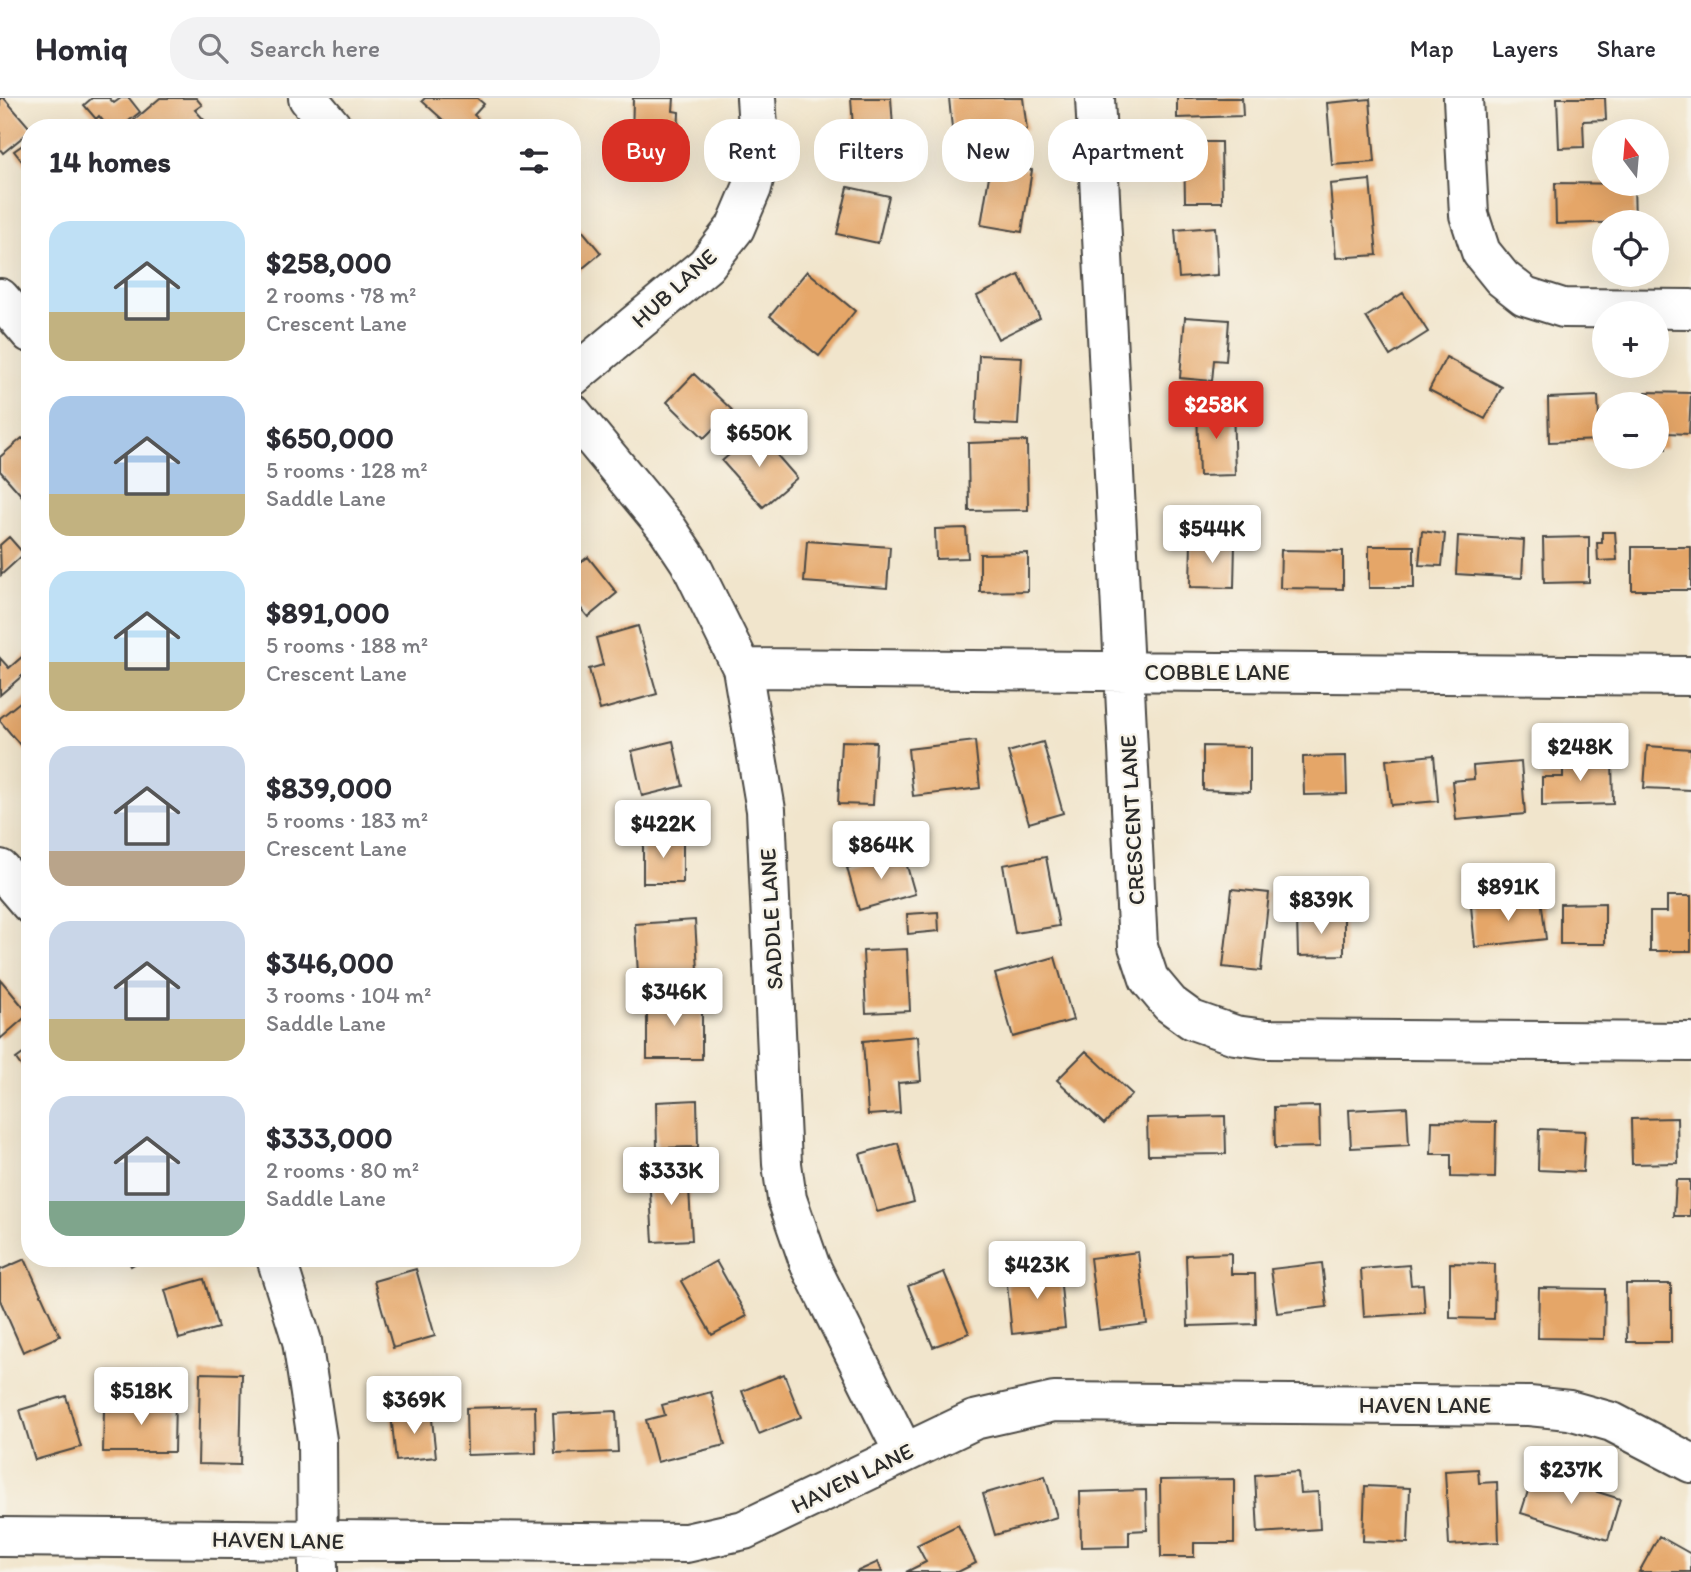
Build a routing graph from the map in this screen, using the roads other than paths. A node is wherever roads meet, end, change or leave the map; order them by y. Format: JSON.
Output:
{"nodes":[{"id":1,"x":308,"y":98,"type":"edge"},
{"id":2,"x":756,"y":98,"type":"edge"},
{"id":3,"x":1095,"y":98,"type":"edge"},
{"id":4,"x":1463,"y":98,"type":"edge"},
{"id":5,"x":326,"y":119,"type":"edge"},
{"id":6,"x":0,"y":298,"type":"edge"},
{"id":7,"x":1691,"y":309,"type":"edge"},
{"id":8,"x":21,"y":322,"type":"edge"},
{"id":9,"x":581,"y":369,"type":"edge"},
{"id":10,"x":581,"y":424,"type":"edge"},
{"id":11,"x":742,"y":668,"type":"junction"},
{"id":12,"x":1124,"y":671,"type":"junction"},
{"id":13,"x":1691,"y":676,"type":"edge"},
{"id":14,"x":0,"y":869,"type":"edge"},
{"id":15,"x":21,"y":894,"type":"edge"},
{"id":16,"x":1691,"y":1042,"type":"edge"},
{"id":17,"x":279,"y":1267,"type":"edge"},
{"id":18,"x":904,"y":1453,"type":"junction"},
{"id":19,"x":1691,"y":1463,"type":"edge"},
{"id":20,"x":0,"y":1537,"type":"edge"},
{"id":21,"x":318,"y":1556,"type":"edge"}],
"edges":[{"from":1,"to":5,"type":"street"},
{"from":2,"to":9,"type":"street","name":"HUB LANE"},
{"from":3,"to":12,"type":"street","name":"CRESCENT LANE"},
{"from":4,"to":7,"type":"street"},
{"from":6,"to":8,"type":"street"},
{"from":10,"to":11,"type":"street","name":"SADDLE LANE"},
{"from":11,"to":12,"type":"street","name":"COBBLE LANE"},
{"from":11,"to":18,"type":"street","name":"SADDLE LANE"},
{"from":12,"to":13,"type":"street","name":"COBBLE LANE"},
{"from":12,"to":16,"type":"street","name":"CRESCENT LANE"},
{"from":14,"to":15,"type":"street"},
{"from":17,"to":21,"type":"street"},
{"from":18,"to":19,"type":"street","name":"HAVEN LANE"},
{"from":18,"to":21,"type":"street","name":"HAVEN LANE"},
{"from":20,"to":21,"type":"street","name":"HAVEN LANE"}]}
